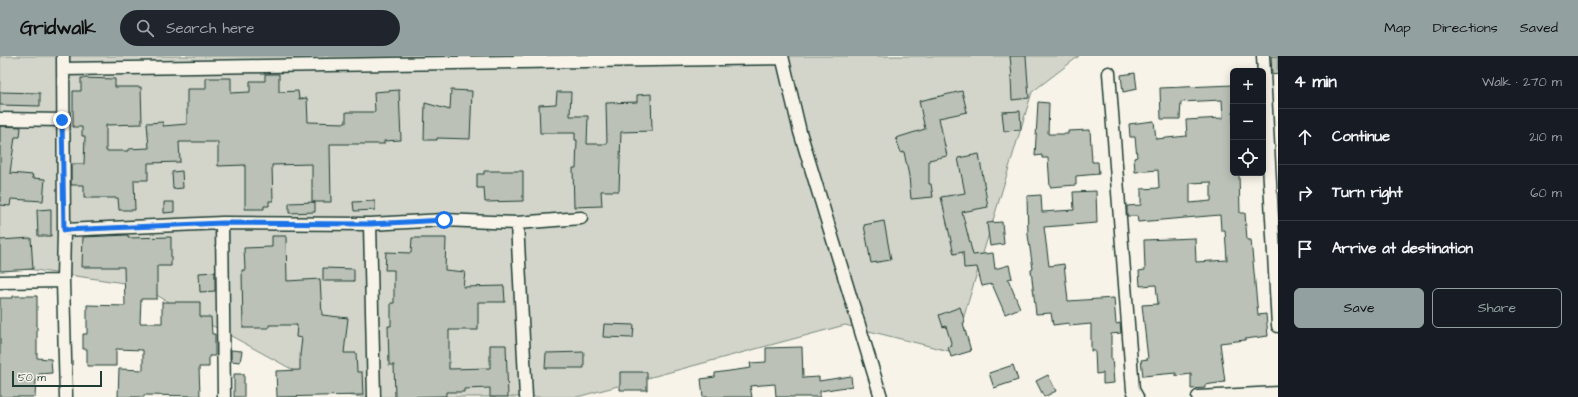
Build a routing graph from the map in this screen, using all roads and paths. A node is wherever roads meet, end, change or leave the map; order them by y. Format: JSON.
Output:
{"nodes":[{"id":1,"x":63,"y":56,"type":"edge"},
{"id":2,"x":1263,"y":56,"type":"edge"},
{"id":3,"x":782,"y":57,"type":"edge"},
{"id":4,"x":63,"y":69,"type":"junction"},
{"id":5,"x":1109,"y":73,"type":"dead end"},
{"id":6,"x":0,"y":119,"type":"edge"},
{"id":7,"x":62,"y":120,"type":"junction"},
{"id":8,"x":581,"y":218,"type":"dead end"},
{"id":9,"x":222,"y":223,"type":"junction"},
{"id":10,"x":517,"y":223,"type":"junction"},
{"id":11,"x":370,"y":224,"type":"junction"},
{"id":12,"x":64,"y":230,"type":"junction"},
{"id":13,"x":63,"y":281,"type":"junction"},
{"id":14,"x":0,"y":282,"type":"edge"},
{"id":15,"x":1278,"y":326,"type":"edge"},
{"id":16,"x":1278,"y":393,"type":"edge"},
{"id":17,"x":66,"y":397,"type":"edge"},
{"id":18,"x":224,"y":397,"type":"edge"},
{"id":19,"x":374,"y":397,"type":"edge"},
{"id":20,"x":526,"y":397,"type":"edge"},
{"id":21,"x":880,"y":397,"type":"edge"},
{"id":22,"x":1137,"y":397,"type":"edge"},
{"id":23,"x":1198,"y":397,"type":"edge"}],
"edges":[{"from":1,"to":4,"type":"street"},
{"from":2,"to":15,"type":"street"},
{"from":3,"to":4,"type":"street"},
{"from":3,"to":21,"type":"street"},
{"from":4,"to":7,"type":"street"},
{"from":5,"to":22,"type":"street"},
{"from":6,"to":7,"type":"street"},
{"from":7,"to":12,"type":"street"},
{"from":8,"to":10,"type":"street"},
{"from":9,"to":11,"type":"street"},
{"from":9,"to":12,"type":"street"},
{"from":9,"to":18,"type":"street"},
{"from":10,"to":11,"type":"street"},
{"from":10,"to":20,"type":"street"},
{"from":11,"to":19,"type":"street"},
{"from":12,"to":13,"type":"street"},
{"from":13,"to":14,"type":"street"},
{"from":13,"to":17,"type":"street"},
{"from":16,"to":23,"type":"street"}]}
